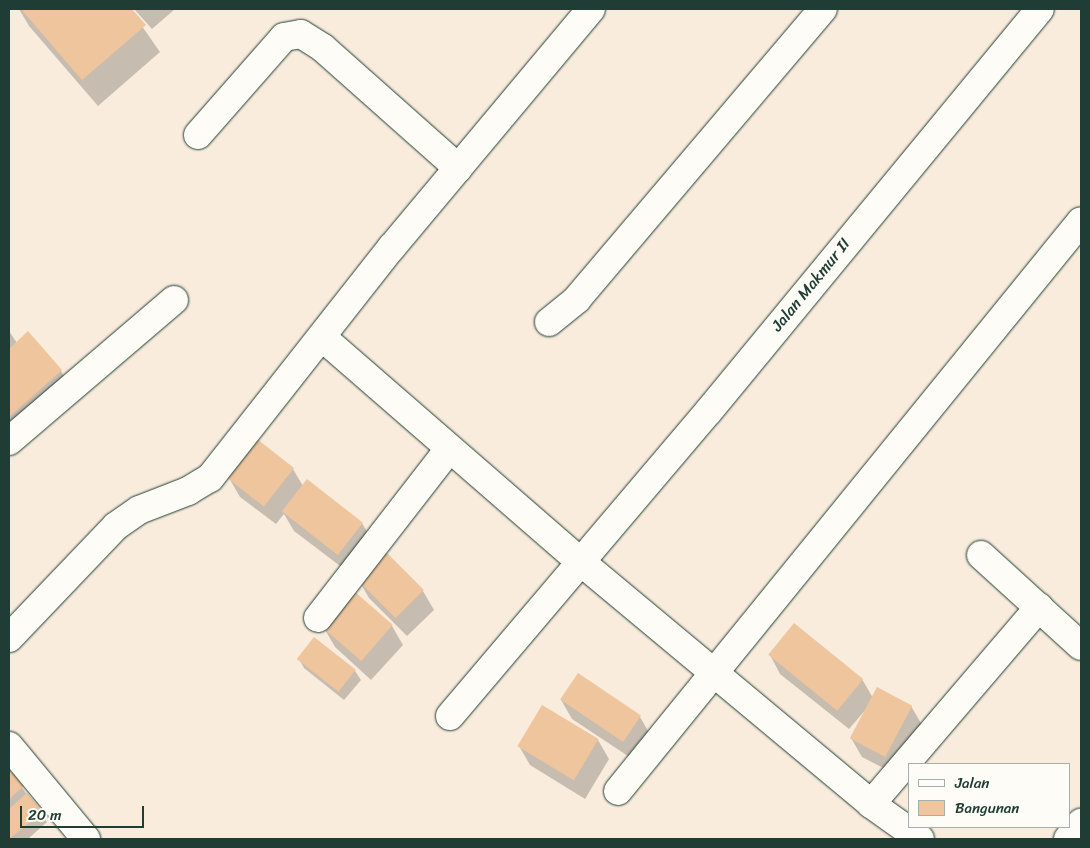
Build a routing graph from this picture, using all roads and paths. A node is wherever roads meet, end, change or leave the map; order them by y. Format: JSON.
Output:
{"nodes":[{"id":1,"x":592,"y":9,"type":"edge"},
{"id":2,"x":823,"y":9,"type":"edge"},
{"id":3,"x":1040,"y":9,"type":"edge"},
{"id":4,"x":198,"y":135,"type":"dead end"},
{"id":5,"x":458,"y":168,"type":"junction"},
{"id":6,"x":1081,"y":222,"type":"edge"},
{"id":7,"x":174,"y":300,"type":"dead end"},
{"id":8,"x":549,"y":322,"type":"dead end"},
{"id":9,"x":323,"y":338,"type":"junction"},
{"id":10,"x":9,"y":441,"type":"edge"},
{"id":11,"x":449,"y":449,"type":"junction"},
{"id":12,"x":981,"y":555,"type":"dead end"},
{"id":13,"x":581,"y":562,"type":"junction"},
{"id":14,"x":1039,"y":607,"type":"junction"},
{"id":15,"x":318,"y":618,"type":"dead end"},
{"id":16,"x":9,"y":638,"type":"edge"},
{"id":17,"x":1081,"y":646,"type":"edge"},
{"id":18,"x":716,"y":674,"type":"junction"},
{"id":19,"x":450,"y":716,"type":"dead end"},
{"id":20,"x":9,"y":746,"type":"edge"},
{"id":21,"x":618,"y":790,"type":"dead end"},
{"id":22,"x":871,"y":804,"type":"junction"},
{"id":23,"x":1081,"y":823,"type":"edge"},
{"id":24,"x":86,"y":839,"type":"edge"},
{"id":25,"x":920,"y":839,"type":"edge"},
{"id":26,"x":1068,"y":839,"type":"edge"}],
"edges":[{"from":1,"to":5,"type":"street"},
{"from":2,"to":8,"type":"street"},
{"from":3,"to":13,"type":"street","name":"Jalan Makmur II"},
{"from":4,"to":5,"type":"street"},
{"from":5,"to":9,"type":"street"},
{"from":6,"to":18,"type":"street"},
{"from":7,"to":10,"type":"street"},
{"from":9,"to":11,"type":"street"},
{"from":9,"to":16,"type":"street"},
{"from":11,"to":13,"type":"street"},
{"from":11,"to":15,"type":"street"},
{"from":12,"to":14,"type":"street"},
{"from":13,"to":18,"type":"street"},
{"from":13,"to":19,"type":"street","name":"Jalan Makmur II"},
{"from":14,"to":17,"type":"street"},
{"from":14,"to":22,"type":"street"},
{"from":18,"to":21,"type":"street"},
{"from":18,"to":22,"type":"street"},
{"from":20,"to":24,"type":"street"},
{"from":22,"to":25,"type":"street"},
{"from":23,"to":26,"type":"street"}]}
